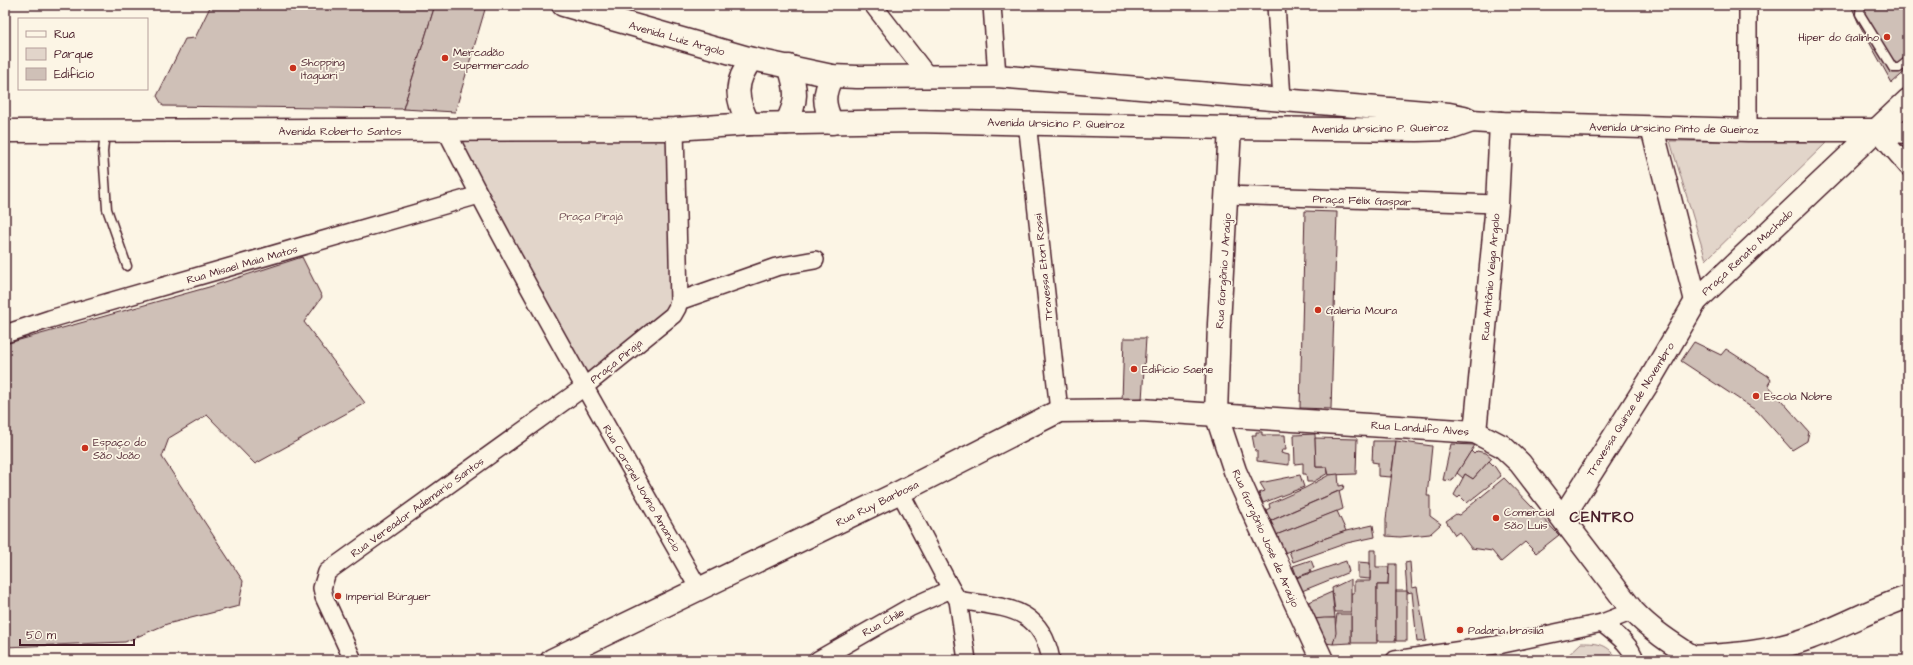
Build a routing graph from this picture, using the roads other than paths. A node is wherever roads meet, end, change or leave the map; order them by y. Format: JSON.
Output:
{"nodes":[{"id":1,"x":563,"y":5,"type":"edge"},
{"id":2,"x":873,"y":5,"type":"edge"},
{"id":3,"x":992,"y":5,"type":"edge"},
{"id":4,"x":1276,"y":5,"type":"edge"},
{"id":5,"x":1748,"y":5,"type":"edge"},
{"id":6,"x":1861,"y":5,"type":"edge"},
{"id":7,"x":770,"y":62,"type":"junction"},
{"id":8,"x":1908,"y":62,"type":"edge"},
{"id":9,"x":832,"y":76,"type":"junction"},
{"id":10,"x":928,"y":76,"type":"junction"},
{"id":11,"x":997,"y":76,"type":"junction"},
{"id":12,"x":1282,"y":99,"type":"junction"},
{"id":13,"x":1908,"y":100,"type":"edge"},
{"id":14,"x":1472,"y":121,"type":"junction"},
{"id":15,"x":1027,"y":122,"type":"junction"},
{"id":16,"x":786,"y":123,"type":"junction"},
{"id":17,"x":832,"y":123,"type":"junction"},
{"id":18,"x":1501,"y":123,"type":"junction"},
{"id":19,"x":749,"y":124,"type":"junction"},
{"id":20,"x":1230,"y":128,"type":"junction"},
{"id":21,"x":1652,"y":128,"type":"junction"},
{"id":22,"x":675,"y":129,"type":"junction"},
{"id":23,"x":446,"y":130,"type":"junction"},
{"id":24,"x":1748,"y":130,"type":"junction"},
{"id":25,"x":1876,"y":130,"type":"junction"},
{"id":26,"x":5,"y":131,"type":"edge"},
{"id":27,"x":105,"y":131,"type":"junction"},
{"id":28,"x":1908,"y":132,"type":"edge"},
{"id":29,"x":1908,"y":167,"type":"edge"},
{"id":30,"x":479,"y":195,"type":"junction"},
{"id":31,"x":1227,"y":195,"type":"junction"},
{"id":32,"x":1497,"y":204,"type":"junction"},
{"id":33,"x":815,"y":260,"type":"dead end"},
{"id":34,"x":127,"y":266,"type":"dead end"},
{"id":35,"x":679,"y":301,"type":"junction"},
{"id":36,"x":1696,"y":301,"type":"junction"},
{"id":37,"x":5,"y":334,"type":"edge"},
{"id":38,"x":584,"y":387,"type":"junction"},
{"id":39,"x":1059,"y":411,"type":"junction"},
{"id":40,"x":1216,"y":414,"type":"junction"},
{"id":41,"x":1475,"y":432,"type":"junction"},
{"id":42,"x":900,"y":492,"type":"junction"},
{"id":43,"x":1563,"y":517,"type":"junction"},
{"id":44,"x":699,"y":589,"type":"junction"},
{"id":45,"x":955,"y":595,"type":"junction"},
{"id":46,"x":1907,"y":601,"type":"edge"},
{"id":47,"x":1633,"y":611,"type":"junction"},
{"id":48,"x":1602,"y":623,"type":"junction"},
{"id":49,"x":1691,"y":659,"type":"edge"},
{"id":50,"x":353,"y":660,"type":"edge"},
{"id":51,"x":552,"y":660,"type":"edge"},
{"id":52,"x":818,"y":660,"type":"edge"},
{"id":53,"x":967,"y":660,"type":"edge"},
{"id":54,"x":1051,"y":660,"type":"edge"},
{"id":55,"x":1322,"y":660,"type":"edge"},
{"id":56,"x":1395,"y":660,"type":"edge"},
{"id":57,"x":1634,"y":660,"type":"edge"}],
"edges":[{"from":1,"to":7,"type":"street","name":"Avenida Luiz Argolo"},
{"from":2,"to":10,"type":"street"},
{"from":3,"to":11,"type":"street"},
{"from":4,"to":12,"type":"street"},
{"from":5,"to":24,"type":"street"},
{"from":6,"to":8,"type":"lane"},
{"from":7,"to":9,"type":"street","name":"Avenida Ursicino P. Queiroz"},
{"from":7,"to":16,"type":"street"},
{"from":7,"to":19,"type":"street"},
{"from":9,"to":10,"type":"street","name":"Avenida Ursicino P. Queiroz"},
{"from":9,"to":17,"type":"street"},
{"from":10,"to":11,"type":"street","name":"Avenida Ursicino P. Queiroz"},
{"from":11,"to":12,"type":"street","name":"Avenida Ursicino P. Queiroz"},
{"from":12,"to":14,"type":"street","name":"Avenida Ursicino P. Queiroz"},
{"from":13,"to":25,"type":"street","name":"Praça Renato Machado"},
{"from":14,"to":18,"type":"street","name":"Avenida Ursicino Pinto de Queiroz"},
{"from":14,"to":20,"type":"street","name":"Avenida Ursicino P. Queiroz"},
{"from":15,"to":17,"type":"street","name":"Avenida Ursicino P. Queiroz"},
{"from":15,"to":20,"type":"street","name":"Avenida Ursicino P. Queiroz"},
{"from":15,"to":39,"type":"street","name":"Travessa Etori Rossi"},
{"from":16,"to":17,"type":"street","name":"Avenida Ursicino P. Queiroz"},
{"from":16,"to":19,"type":"street","name":"Avenida Ursicino P. Queiroz"},
{"from":18,"to":21,"type":"street","name":"Avenida Ursicino Pinto de Queiroz"},
{"from":18,"to":32,"type":"street","name":"Rua Antônio Veiga Argolo"},
{"from":19,"to":22,"type":"street","name":"Avenida Ursicino P. Queiroz"},
{"from":20,"to":31,"type":"street","name":"Rua Gorgônio J Araújo"},
{"from":21,"to":24,"type":"street","name":"Avenida Ursicino Pinto de Queiroz"},
{"from":21,"to":36,"type":"street","name":"Praça Renato Machado"},
{"from":22,"to":23,"type":"street","name":"Avenida Roberto Santos"},
{"from":22,"to":35,"type":"street"},
{"from":23,"to":27,"type":"street","name":"Avenida Roberto Santos"},
{"from":23,"to":30,"type":"street","name":"Praça Piraja"},
{"from":24,"to":25,"type":"street","name":"Avenida Ursicino Pinto de Queiroz"},
{"from":25,"to":28,"type":"street","name":"Avenida Ursicino Pinto de Queiroz"},
{"from":25,"to":29,"type":"street"},
{"from":25,"to":36,"type":"street","name":"Praça Renato Machado"},
{"from":26,"to":27,"type":"street","name":"Avenida Roberto Santos"},
{"from":27,"to":34,"type":"lane"},
{"from":30,"to":37,"type":"street","name":"Rua Misael Maia Matos"},
{"from":30,"to":38,"type":"street","name":"Praça Piraja"},
{"from":31,"to":32,"type":"street","name":"Praça Félix Gaspar"},
{"from":31,"to":40,"type":"street","name":"Rua Gorgônio J Araújo"},
{"from":32,"to":41,"type":"street","name":"Rua Antônio Veiga Argolo"},
{"from":33,"to":35,"type":"street"},
{"from":35,"to":38,"type":"street","name":"Praça Piraja"},
{"from":36,"to":43,"type":"street","name":"Travessa Quinze de Novembro"},
{"from":38,"to":44,"type":"street","name":"Rua Coronel Jovino Amancio"},
{"from":38,"to":50,"type":"street","name":"Rua Vereador Ademario Santos"},
{"from":39,"to":40,"type":"street","name":"Rua Ruy Barbosa"},
{"from":39,"to":42,"type":"street","name":"Rua Ruy Barbosa"},
{"from":40,"to":41,"type":"street","name":"Rua Landulfo Alves"},
{"from":40,"to":55,"type":"street","name":"Rua Gorgônio José de Araújo"},
{"from":41,"to":43,"type":"street","name":"Rua Landulfo Alves"},
{"from":42,"to":44,"type":"street","name":"Rua Ruy Barbosa"},
{"from":42,"to":45,"type":"street"},
{"from":43,"to":47,"type":"street","name":"Rua Landulfo Alves"},
{"from":44,"to":51,"type":"street","name":"Rua Ruy Barbosa"},
{"from":45,"to":52,"type":"street","name":"Rua Chile"},
{"from":45,"to":53,"type":"street"},
{"from":45,"to":54,"type":"street"},
{"from":46,"to":49,"type":"street"},
{"from":47,"to":48,"type":"street"},
{"from":47,"to":49,"type":"street","name":"Rua Landulfo Alves"},
{"from":48,"to":56,"type":"street"},
{"from":48,"to":57,"type":"street"}]}
